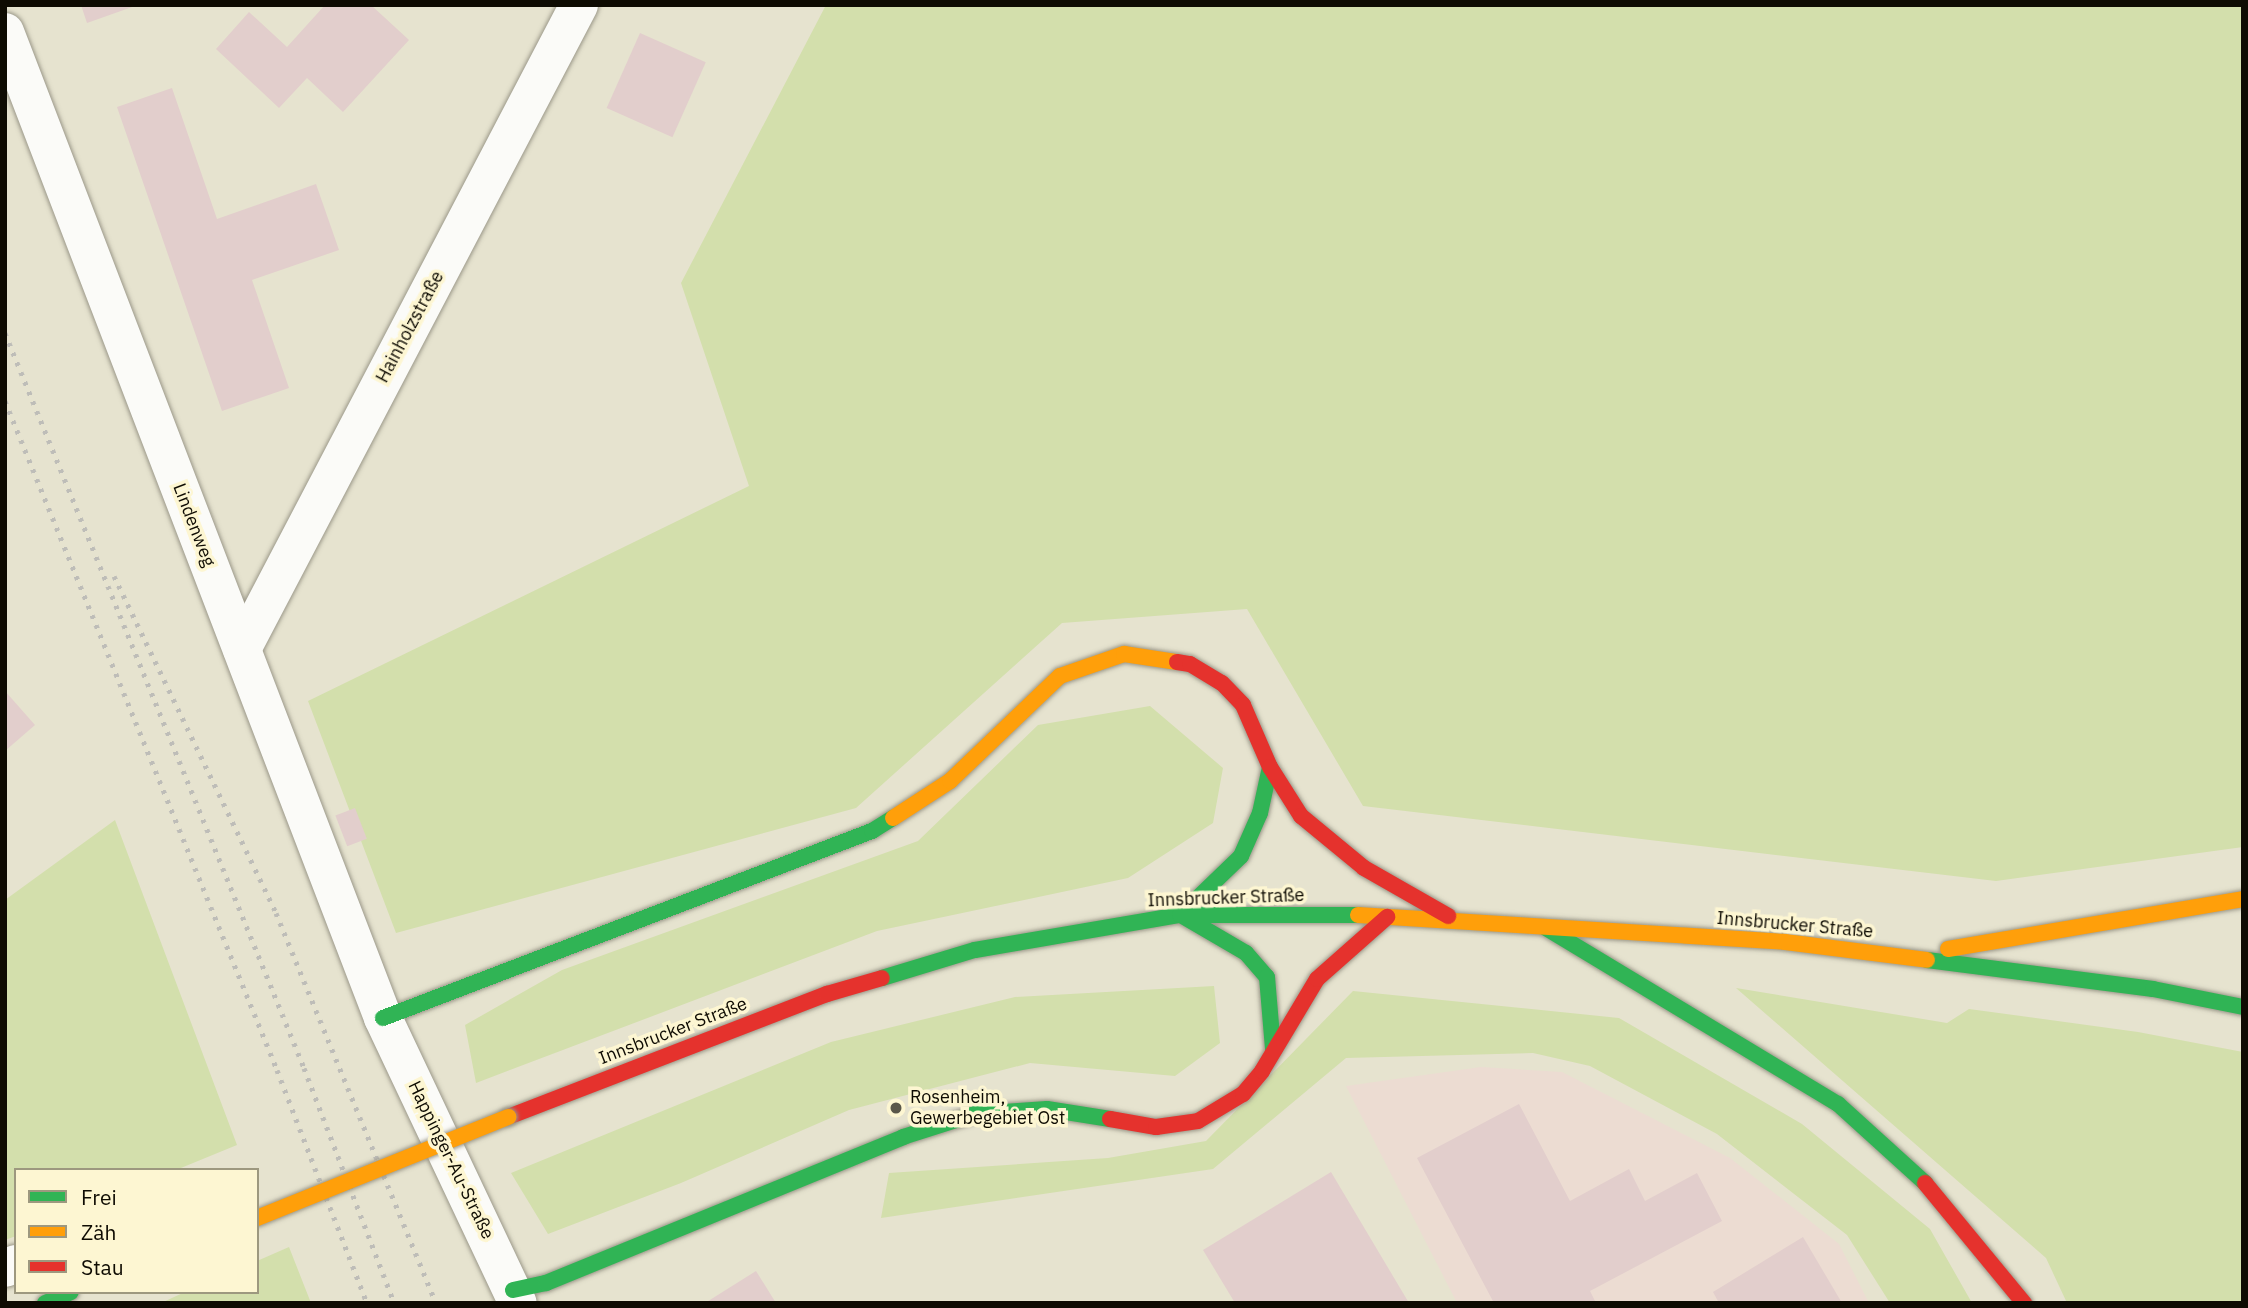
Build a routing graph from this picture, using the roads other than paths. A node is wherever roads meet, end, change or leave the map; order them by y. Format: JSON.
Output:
{"nodes":[{"id":1,"x":579,"y":5,"type":"edge"},
{"id":2,"x":5,"y":32,"type":"edge"},
{"id":3,"x":242,"y":649,"type":"junction"},
{"id":4,"x":1270,"y":767,"type":"junction"},
{"id":5,"x":2243,"y":899,"type":"edge"},
{"id":6,"x":1180,"y":915,"type":"junction"},
{"id":7,"x":1387,"y":917,"type":"junction"},
{"id":8,"x":1453,"y":919,"type":"junction"},
{"id":9,"x":1537,"y":923,"type":"junction"},
{"id":10,"x":1909,"y":956,"type":"junction"},
{"id":11,"x":2243,"y":1007,"type":"edge"},
{"id":12,"x":383,"y":1018,"type":"junction"},
{"id":13,"x":1273,"y":1049,"type":"junction"},
{"id":14,"x":259,"y":1217,"type":"edge"},
{"id":15,"x":66,"y":1294,"type":"edge"},
{"id":16,"x":515,"y":1296,"type":"edge"},
{"id":17,"x":45,"y":1303,"type":"edge"},
{"id":18,"x":2024,"y":1303,"type":"edge"}],
"edges":[{"from":1,"to":3,"type":"street","name":"Hainholzstraße"},
{"from":2,"to":3,"type":"street","name":"Lindenweg"},
{"from":3,"to":12,"type":"street","name":"Lindenweg"},
{"from":4,"to":6,"type":"main road"},
{"from":4,"to":8,"type":"main road"},
{"from":4,"to":12,"type":"main road"},
{"from":5,"to":10,"type":"main road"},
{"from":6,"to":7,"type":"main road","name":"Innsbrucker Straße"},
{"from":6,"to":13,"type":"main road"},
{"from":6,"to":14,"type":"main road","name":"Innsbrucker Straße","bridge":true},
{"from":7,"to":8,"type":"main road","name":"Innsbrucker Straße"},
{"from":7,"to":13,"type":"main road"},
{"from":8,"to":9,"type":"main road","name":"Innsbrucker Straße"},
{"from":9,"to":10,"type":"main road","name":"Innsbrucker Straße"},
{"from":9,"to":18,"type":"main road"},
{"from":10,"to":11,"type":"main road","name":"Innsbrucker Straße"},
{"from":12,"to":16,"type":"street","name":"Happinger-Au-Straße"},
{"from":13,"to":16,"type":"main road"},
{"from":15,"to":17,"type":"main road"}]}
